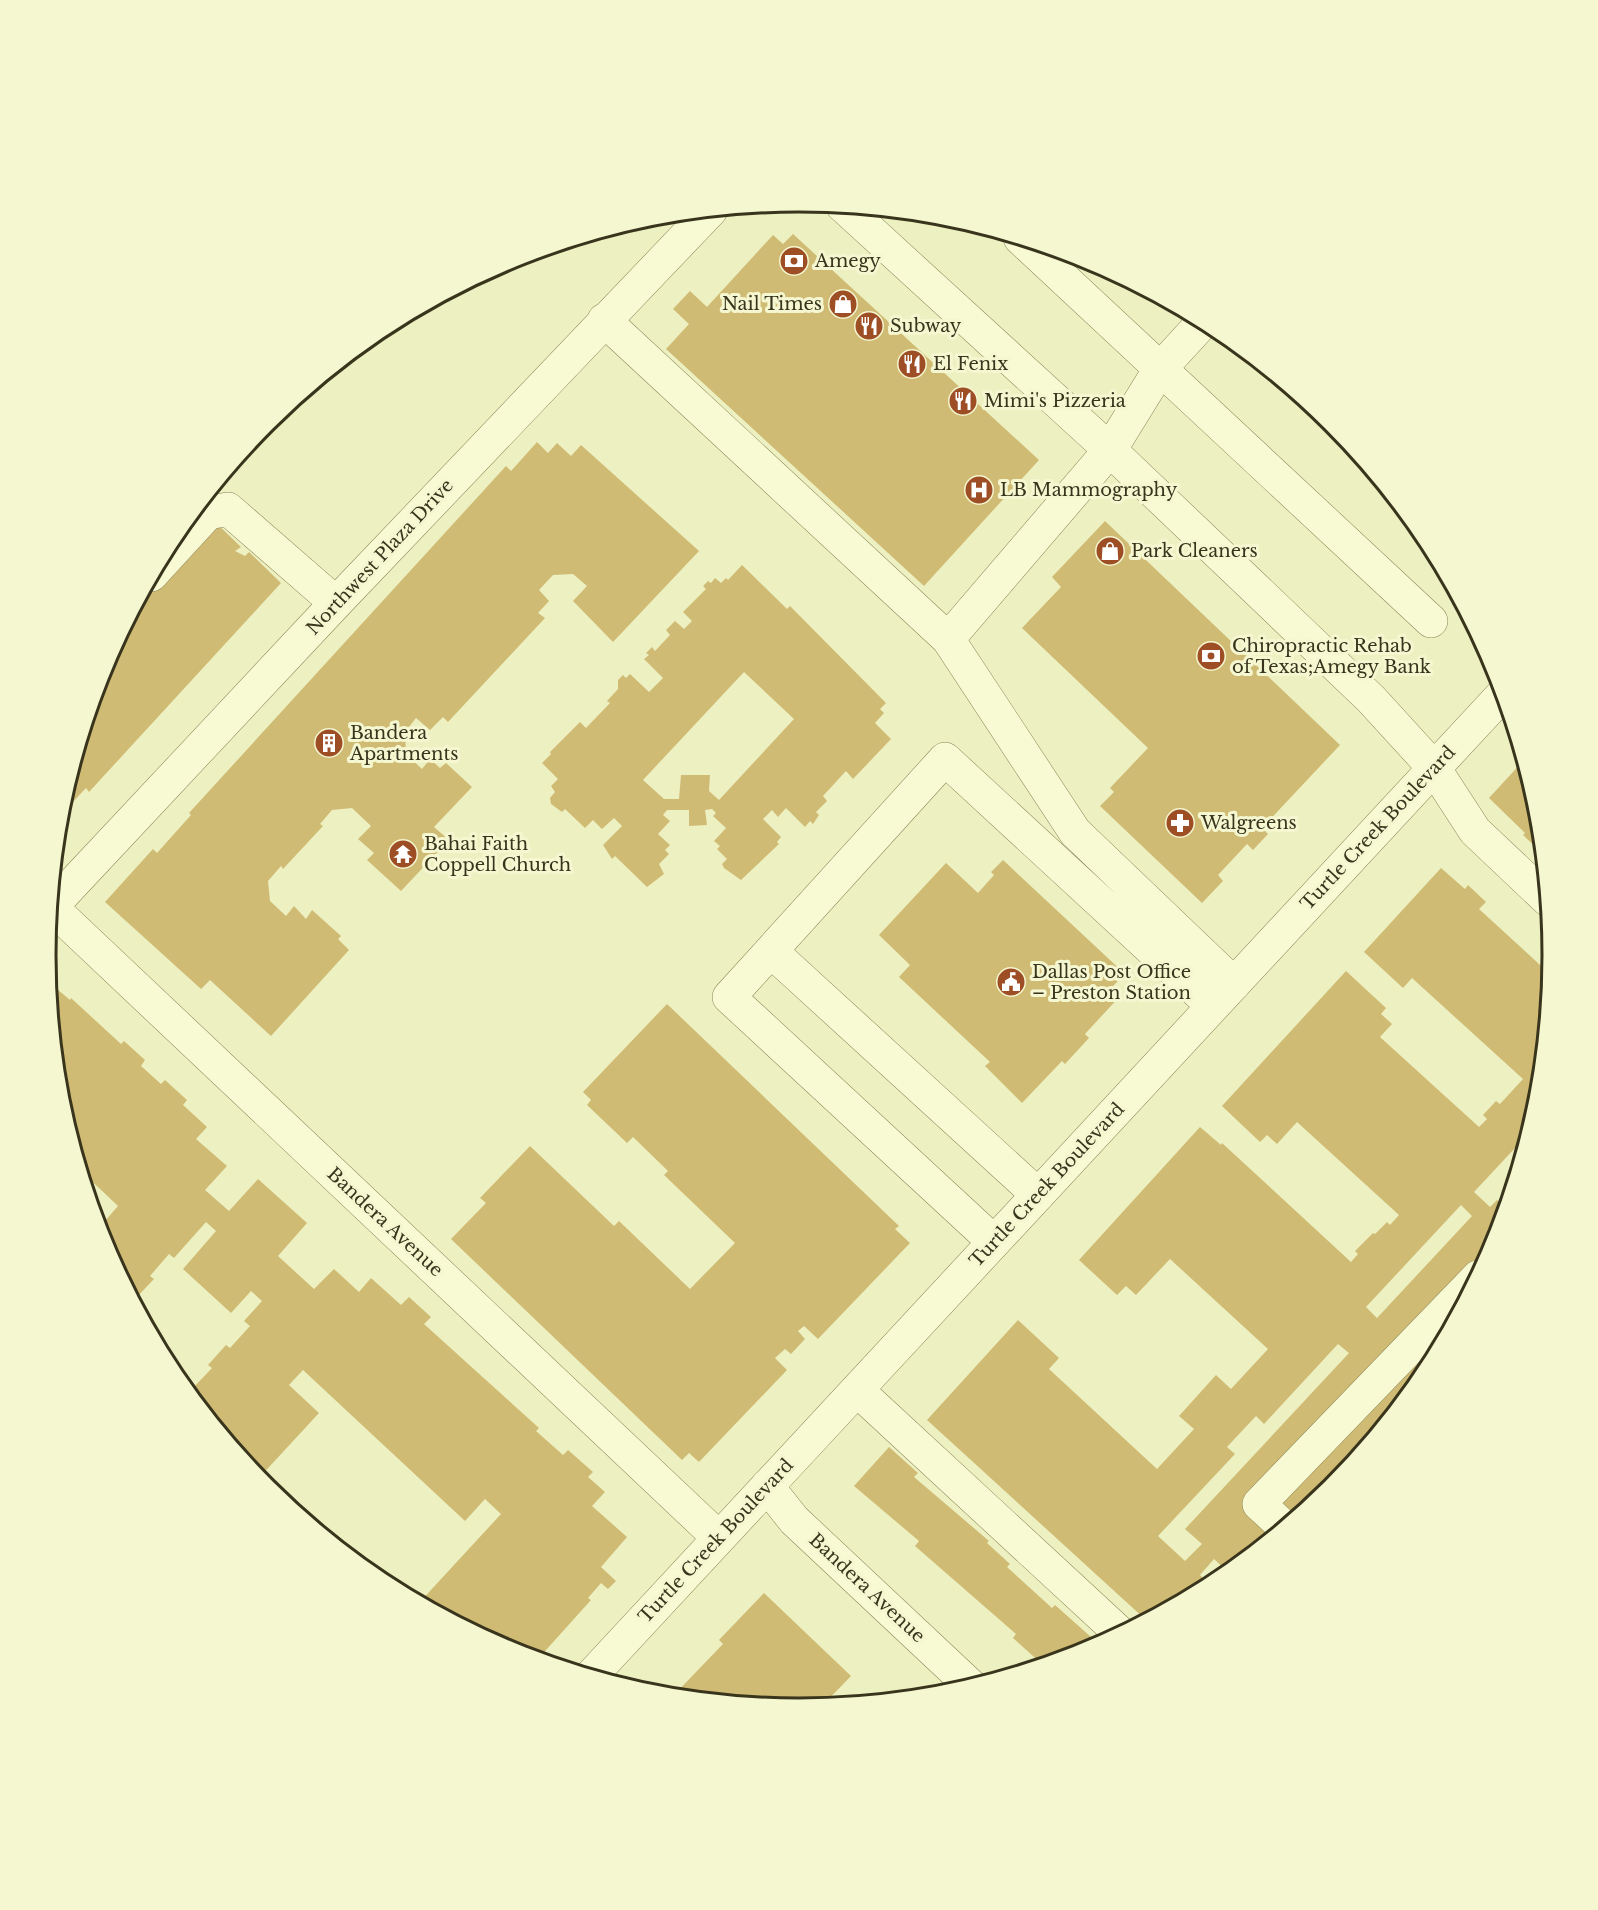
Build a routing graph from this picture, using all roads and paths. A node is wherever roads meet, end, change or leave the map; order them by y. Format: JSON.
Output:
{"nodes":[{"id":1,"x":851,"y":213,"type":"edge"},
{"id":2,"x":703,"y":218,"type":"edge"},
{"id":3,"x":1032,"y":249,"type":"edge"},
{"id":4,"x":604,"y":320,"type":"junction"},
{"id":5,"x":1198,"y":328,"type":"edge"},
{"id":6,"x":1160,"y":369,"type":"junction"},
{"id":7,"x":1110,"y":450,"type":"junction"},
{"id":8,"x":180,"y":543,"type":"edge"},
{"id":9,"x":336,"y":603,"type":"junction"},
{"id":10,"x":1431,"y":621,"type":"dead end"},
{"id":11,"x":948,"y":639,"type":"junction"},
{"id":12,"x":1497,"y":700,"type":"edge"},
{"id":13,"x":1434,"y":768,"type":"junction"},
{"id":14,"x":1540,"y":892,"type":"edge"},
{"id":15,"x":58,"y":900,"type":"edge"},
{"id":16,"x":57,"y":913,"type":"edge"},
{"id":17,"x":771,"y":951,"type":"junction"},
{"id":18,"x":1223,"y":995,"type":"junction"},
{"id":19,"x":1038,"y":1195,"type":"junction"},
{"id":20,"x":994,"y":1242,"type":"junction"},
{"id":21,"x":1459,"y":1296,"type":"edge"},
{"id":22,"x":857,"y":1390,"type":"junction"},
{"id":23,"x":767,"y":1486,"type":"junction"},
{"id":24,"x":1279,"y":1522,"type":"edge"},
{"id":25,"x":719,"y":1538,"type":"junction"},
{"id":26,"x":1115,"y":1628,"type":"edge"},
{"id":27,"x":597,"y":1670,"type":"edge"},
{"id":28,"x":964,"y":1679,"type":"edge"}],
"edges":[{"from":1,"to":7,"type":"street"},
{"from":2,"to":4,"type":"street","name":"Northwest Plaza Drive"},
{"from":3,"to":6,"type":"street"},
{"from":4,"to":9,"type":"street","name":"Northwest Plaza Drive"},
{"from":4,"to":11,"type":"street"},
{"from":5,"to":6,"type":"street"},
{"from":6,"to":7,"type":"street"},
{"from":6,"to":10,"type":"street"},
{"from":7,"to":11,"type":"street"},
{"from":7,"to":13,"type":"street"},
{"from":8,"to":9,"type":"street"},
{"from":9,"to":15,"type":"street","name":"Northwest Plaza Drive"},
{"from":11,"to":18,"type":"street"},
{"from":12,"to":13,"type":"street","name":"Turtle Creek Boulevard"},
{"from":13,"to":14,"type":"street"},
{"from":13,"to":18,"type":"street","name":"Turtle Creek Boulevard"},
{"from":16,"to":25,"type":"street","name":"Bandera Avenue"},
{"from":17,"to":18,"type":"street"},
{"from":17,"to":19,"type":"street"},
{"from":17,"to":20,"type":"street"},
{"from":18,"to":19,"type":"street","name":"Turtle Creek Boulevard"},
{"from":19,"to":20,"type":"street","name":"Turtle Creek Boulevard"},
{"from":20,"to":22,"type":"street","name":"Turtle Creek Boulevard"},
{"from":21,"to":24,"type":"street"},
{"from":22,"to":23,"type":"street","name":"Turtle Creek Boulevard"},
{"from":22,"to":26,"type":"street"},
{"from":23,"to":25,"type":"street","name":"Turtle Creek Boulevard"},
{"from":23,"to":28,"type":"street","name":"Bandera Avenue"},
{"from":25,"to":27,"type":"street","name":"Turtle Creek Boulevard"}]}
